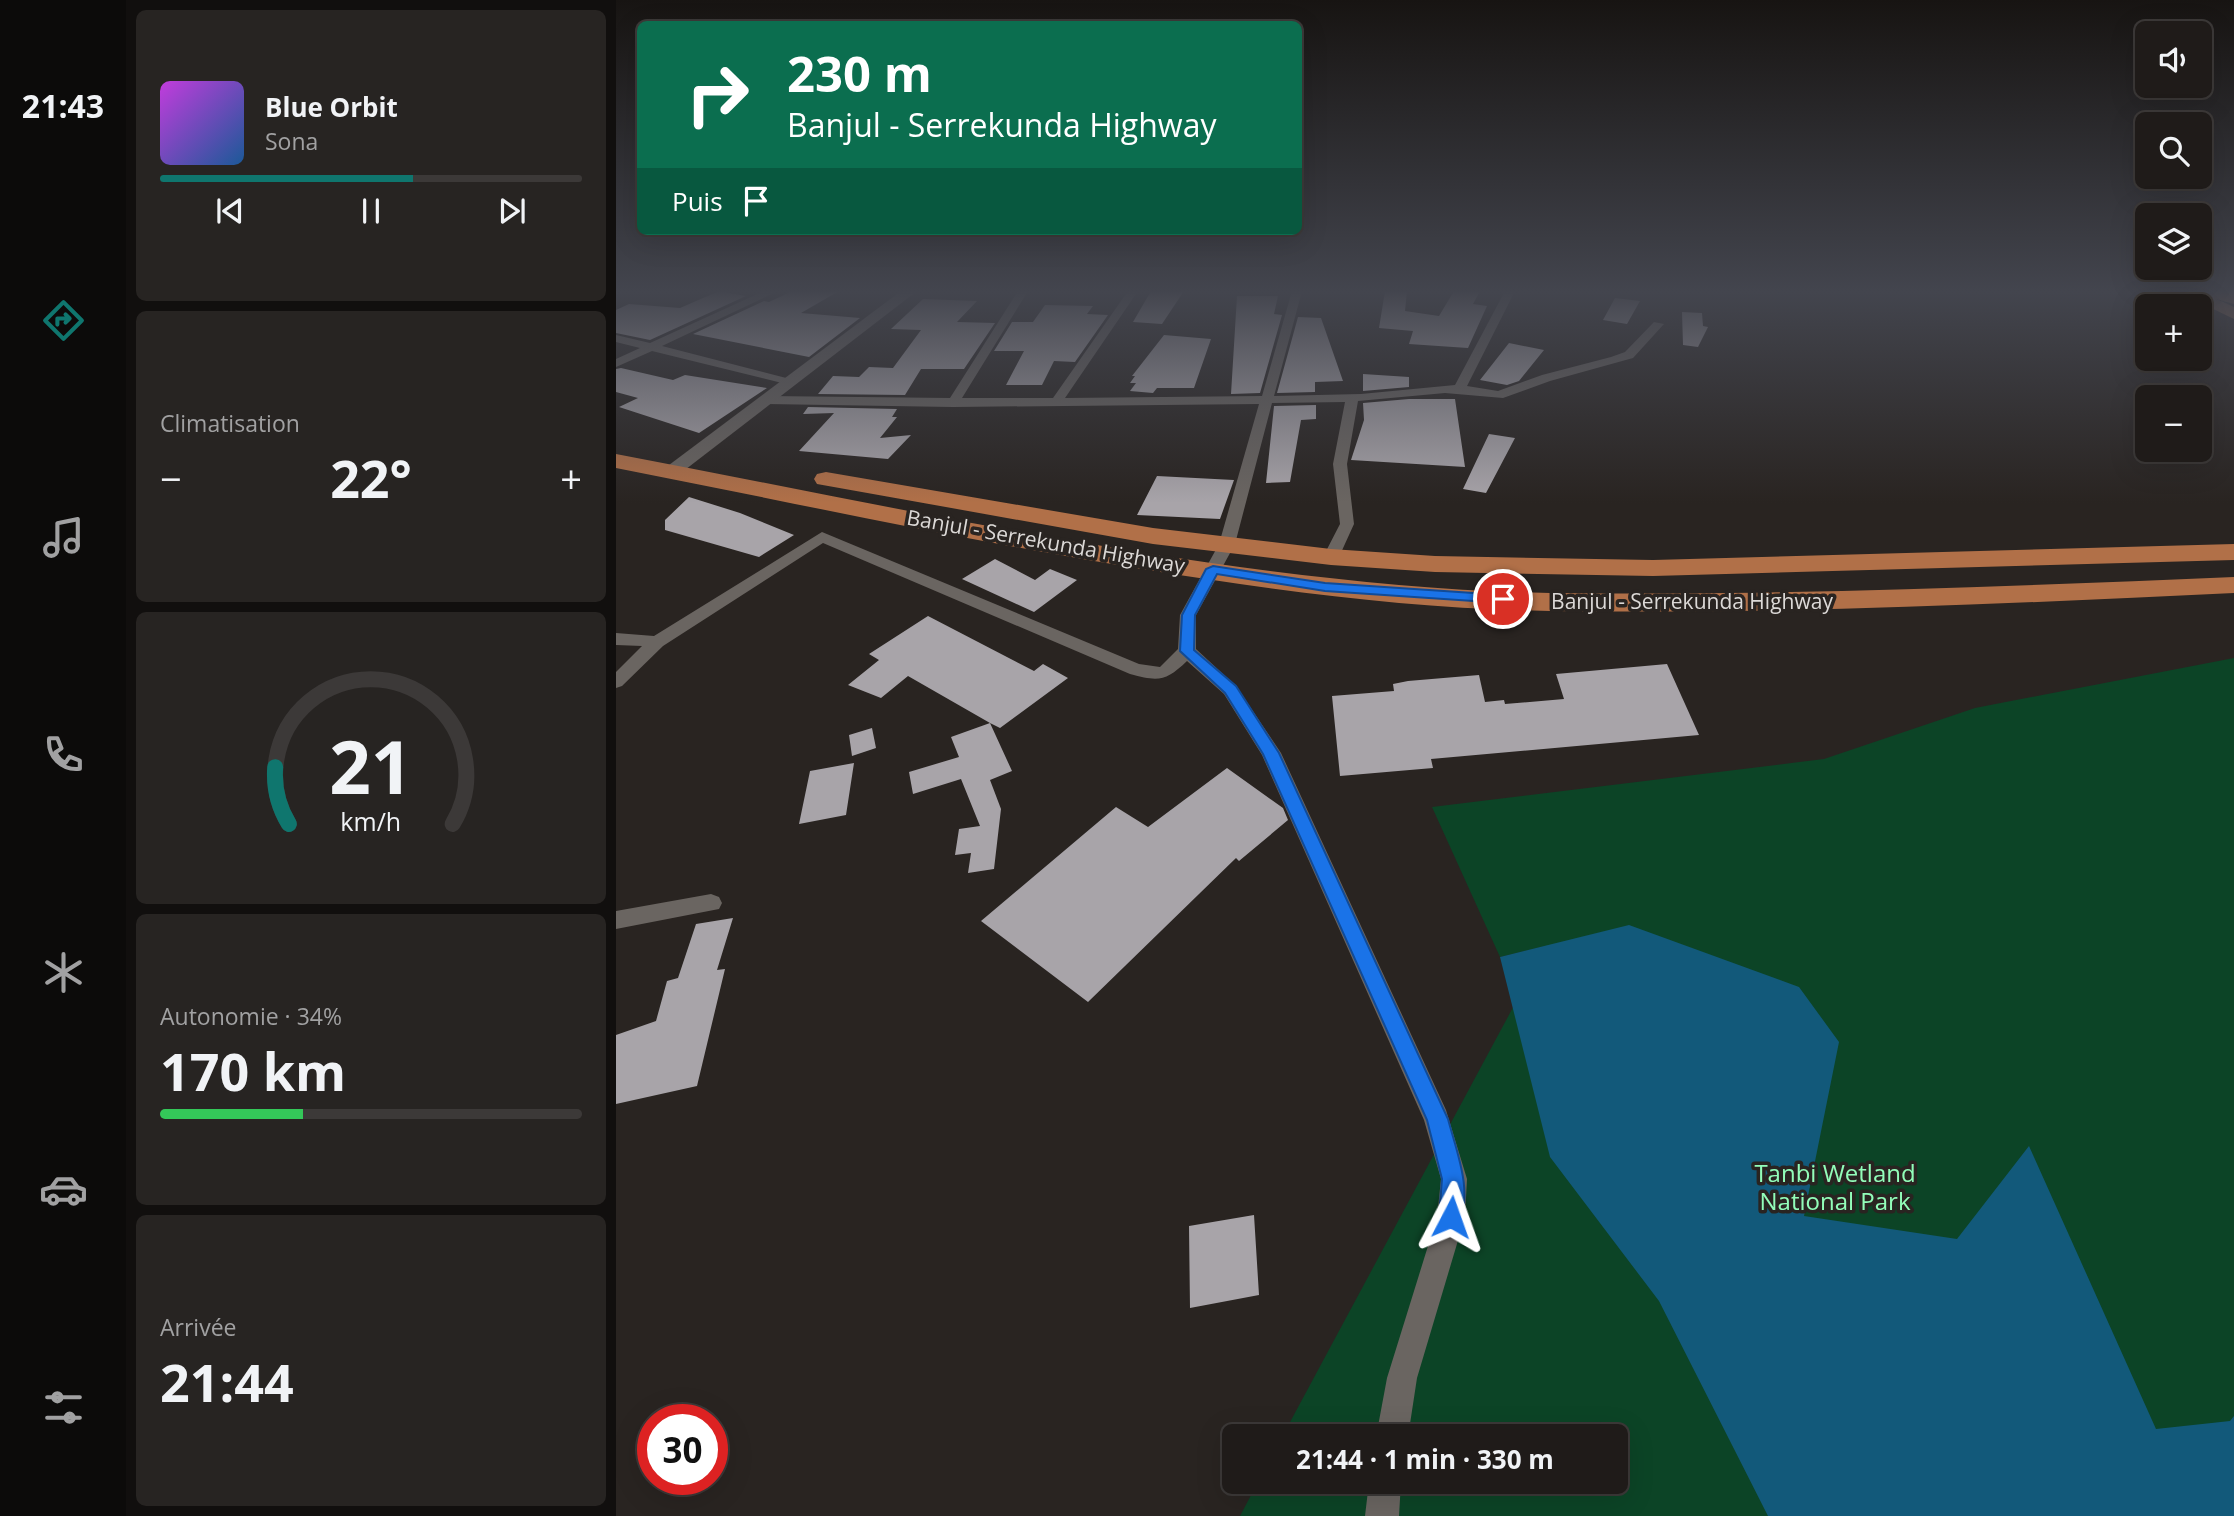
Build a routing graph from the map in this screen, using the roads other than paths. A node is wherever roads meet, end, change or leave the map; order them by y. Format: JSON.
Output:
{"nodes":[{"id":1,"x":704,"y":362,"type":"edge"},
{"id":2,"x":818,"y":362,"type":"edge"},
{"id":3,"x":979,"y":362,"type":"edge"},
{"id":4,"x":1084,"y":362,"type":"edge"},
{"id":5,"x":1277,"y":362,"type":"edge"},
{"id":6,"x":1473,"y":362,"type":"edge"},
{"id":7,"x":1608,"y":362,"type":"edge"},
{"id":8,"x":790,"y":383,"type":"junction"},
{"id":9,"x":1459,"y":389,"type":"junction"},
{"id":10,"x":1352,"y":398,"type":"junction"},
{"id":11,"x":767,"y":400,"type":"junction"},
{"id":12,"x":1266,"y":400,"type":"junction"},
{"id":13,"x":1057,"y":401,"type":"junction"},
{"id":14,"x":953,"y":403,"type":"junction"},
{"id":15,"x":616,"y":440,"type":"edge"},
{"id":16,"x":693,"y":455,"type":"junction"},
{"id":17,"x":616,"y":461,"type":"edge"},
{"id":18,"x":671,"y":471,"type":"junction"},
{"id":19,"x":1227,"y":544,"type":"junction"},
{"id":20,"x":2234,"y":552,"type":"edge"},
{"id":21,"x":1332,"y":557,"type":"junction"},
{"id":22,"x":1213,"y":569,"type":"junction"},
{"id":23,"x":2234,"y":585,"type":"edge"},
{"id":24,"x":616,"y":639,"type":"edge"},
{"id":25,"x":657,"y":642,"type":"junction"},
{"id":26,"x":1187,"y":651,"type":"junction"},
{"id":27,"x":616,"y":682,"type":"edge"},
{"id":28,"x":712,"y":903,"type":"dead end"},
{"id":29,"x":616,"y":919,"type":"edge"},
{"id":30,"x":1394,"y":1424,"type":"edge"},
{"id":31,"x":1384,"y":1494,"type":"edge"},
{"id":32,"x":1382,"y":1516,"type":"edge"}],
"edges":[{"from":1,"to":8,"type":"street"},
{"from":2,"to":8,"type":"street"},
{"from":3,"to":14,"type":"street"},
{"from":4,"to":13,"type":"street"},
{"from":5,"to":12,"type":"street"},
{"from":6,"to":9,"type":"street"},
{"from":7,"to":9,"type":"street"},
{"from":8,"to":11,"type":"street"},
{"from":9,"to":10,"type":"street"},
{"from":10,"to":12,"type":"street"},
{"from":10,"to":21,"type":"street"},
{"from":11,"to":14,"type":"street"},
{"from":11,"to":16,"type":"street"},
{"from":12,"to":13,"type":"street"},
{"from":12,"to":19,"type":"street"},
{"from":13,"to":14,"type":"street"},
{"from":15,"to":16,"type":"highway","name":"Banjul - Serrekunda Highway"},
{"from":16,"to":18,"type":"street"},
{"from":16,"to":19,"type":"highway","name":"Banjul - Serrekunda Highway"},
{"from":17,"to":18,"type":"highway","name":"Banjul - Serrekunda Highway"},
{"from":18,"to":22,"type":"highway","name":"Banjul - Serrekunda Highway"},
{"from":19,"to":21,"type":"highway","name":"Banjul - Serrekunda Highway"},
{"from":19,"to":22,"type":"street"},
{"from":20,"to":21,"type":"highway","name":"Banjul - Serrekunda Highway"},
{"from":22,"to":23,"type":"highway","name":"Banjul - Serrekunda Highway"},
{"from":22,"to":26,"type":"street"},
{"from":24,"to":25,"type":"street"},
{"from":25,"to":26,"type":"street"},
{"from":25,"to":27,"type":"street"},
{"from":26,"to":30,"type":"street"},
{"from":28,"to":29,"type":"street"},
{"from":31,"to":32,"type":"street"}]}
